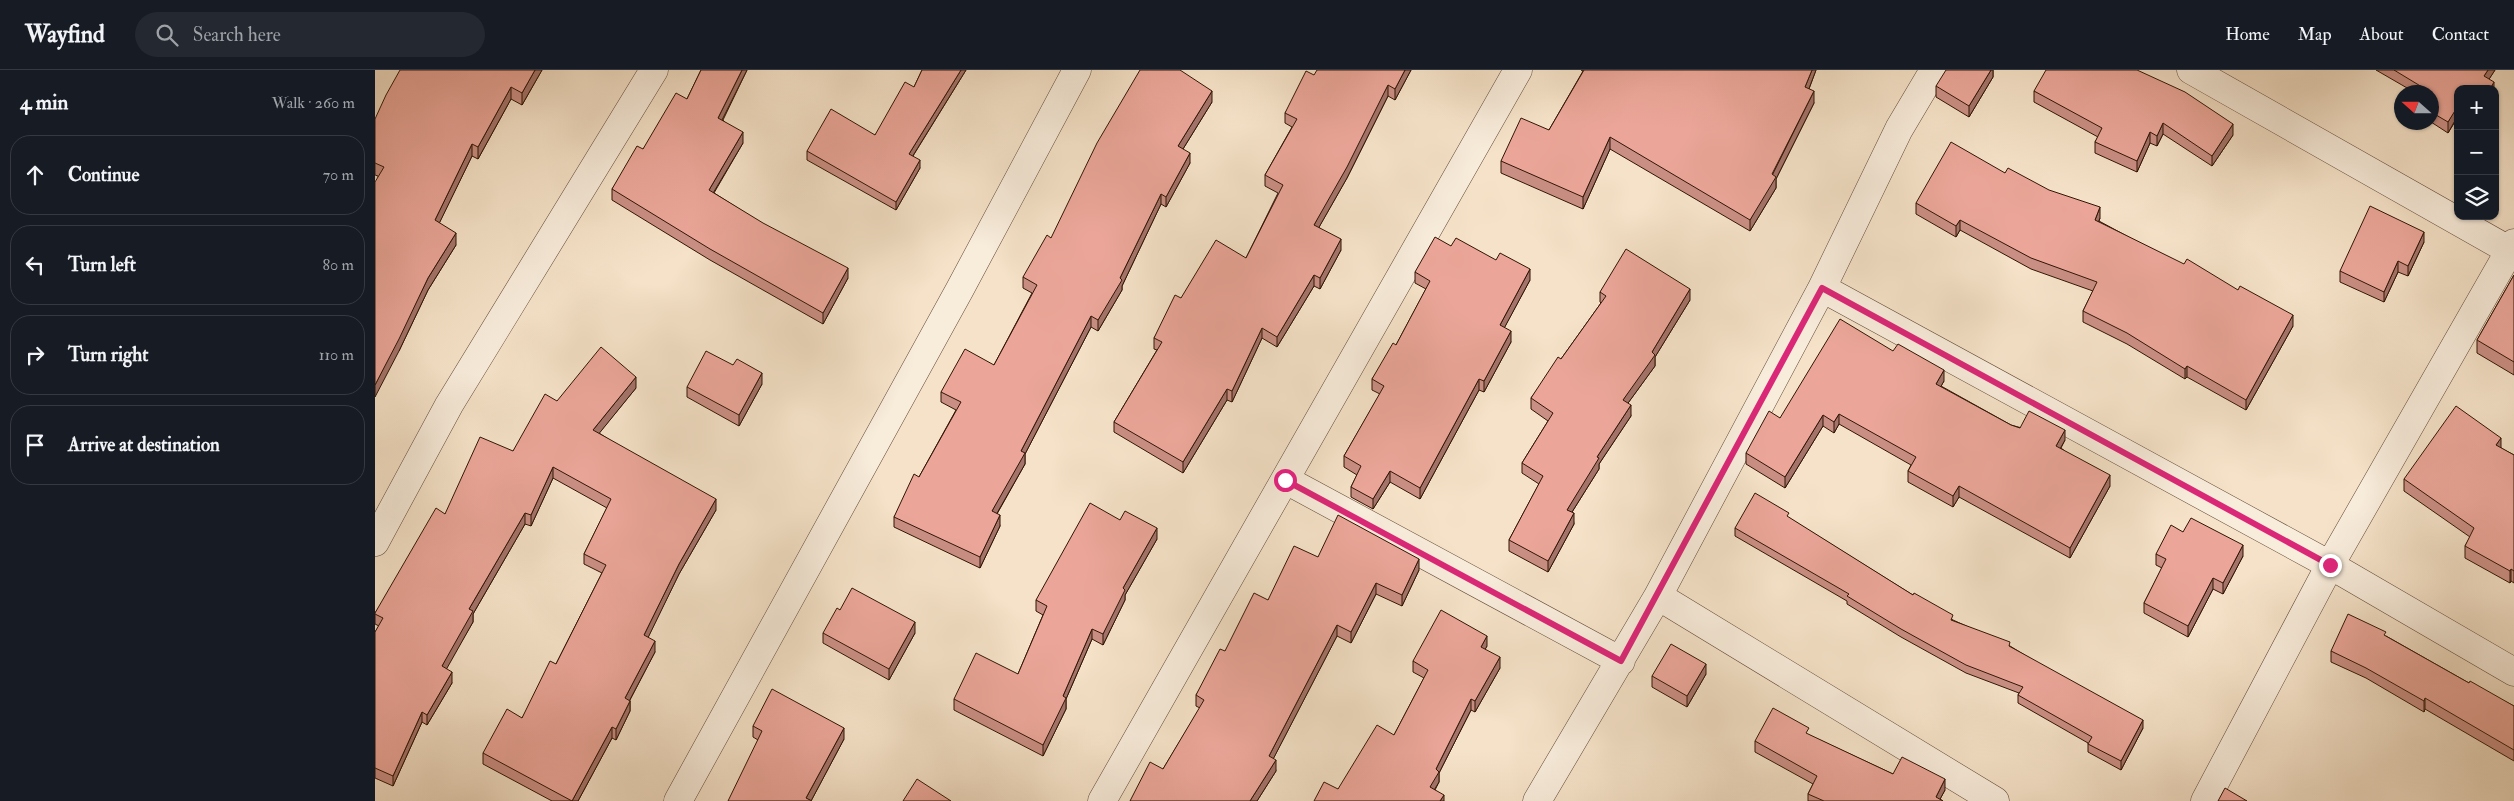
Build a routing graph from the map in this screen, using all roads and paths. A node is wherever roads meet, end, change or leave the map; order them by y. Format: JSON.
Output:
{"nodes":[{"id":1,"x":654,"y":70,"type":"edge"},
{"id":2,"x":1077,"y":70,"type":"edge"},
{"id":3,"x":1518,"y":70,"type":"edge"},
{"id":4,"x":1934,"y":70,"type":"edge"},
{"id":5,"x":2191,"y":70,"type":"edge"},
{"id":6,"x":2513,"y":249,"type":"edge"},
{"id":7,"x":1822,"y":288,"type":"junction"},
{"id":8,"x":1285,"y":480,"type":"junction"},
{"id":9,"x":375,"y":542,"type":"edge"},
{"id":10,"x":2330,"y":565,"type":"junction"},
{"id":11,"x":1658,"y":596,"type":"junction"},
{"id":12,"x":1621,"y":661,"type":"junction"},
{"id":13,"x":2514,"y":672,"type":"edge"},
{"id":14,"x":678,"y":801,"type":"edge"},
{"id":15,"x":1102,"y":801,"type":"edge"},
{"id":16,"x":1537,"y":801,"type":"edge"},
{"id":17,"x":1995,"y":801,"type":"edge"},
{"id":18,"x":2205,"y":801,"type":"edge"}],
"edges":[{"from":1,"to":9,"type":"street"},
{"from":2,"to":14,"type":"street"},
{"from":3,"to":8,"type":"street"},
{"from":4,"to":7,"type":"street"},
{"from":5,"to":6,"type":"street"},
{"from":6,"to":10,"type":"street"},
{"from":7,"to":10,"type":"street"},
{"from":7,"to":11,"type":"street"},
{"from":8,"to":12,"type":"street"},
{"from":8,"to":15,"type":"street"},
{"from":10,"to":13,"type":"street"},
{"from":10,"to":18,"type":"street"},
{"from":11,"to":12,"type":"street"},
{"from":11,"to":17,"type":"street"},
{"from":12,"to":16,"type":"street"}]}
